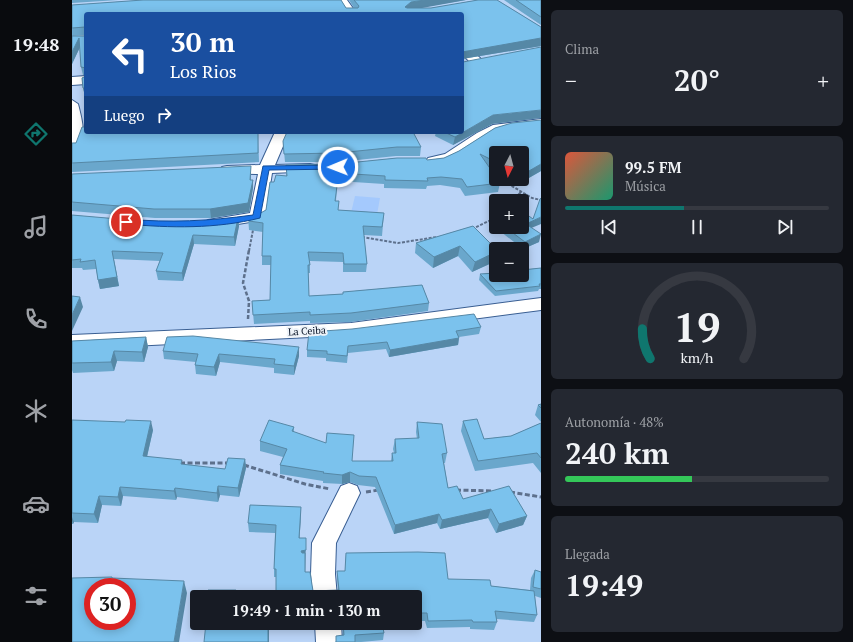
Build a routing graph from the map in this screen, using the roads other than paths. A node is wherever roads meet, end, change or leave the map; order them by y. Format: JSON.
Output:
{"nodes":[{"id":1,"x":342,"y":0,"type":"edge"},
{"id":2,"x":351,"y":12,"type":"edge"},
{"id":3,"x":464,"y":50,"type":"edge"},
{"id":4,"x":490,"y":59,"type":"edge"},
{"id":5,"x":476,"y":61,"type":"junction"},
{"id":6,"x":464,"y":64,"type":"edge"},
{"id":7,"x":84,"y":80,"type":"edge"},
{"id":8,"x":72,"y":81,"type":"edge"},
{"id":9,"x":72,"y":104,"type":"edge"},
{"id":10,"x":541,"y":123,"type":"edge"},
{"id":11,"x":78,"y":130,"type":"edge"},
{"id":12,"x":281,"y":134,"type":"edge"},
{"id":13,"x":72,"y":147,"type":"edge"},
{"id":14,"x":419,"y":161,"type":"edge"},
{"id":15,"x":266,"y":168,"type":"junction"},
{"id":16,"x":322,"y":168,"type":"edge"},
{"id":17,"x":211,"y":170,"type":"edge"},
{"id":18,"x":203,"y":224,"type":"edge"},
{"id":19,"x":541,"y":304,"type":"edge"},
{"id":20,"x":72,"y":342,"type":"edge"},
{"id":21,"x":349,"y":493,"type":"road end"},
{"id":22,"x":324,"y":590,"type":"edge"},
{"id":23,"x":328,"y":630,"type":"edge"},
{"id":24,"x":329,"y":642,"type":"edge"}],
"edges":[{"from":1,"to":2,"type":"street"},
{"from":3,"to":5,"type":"street"},
{"from":4,"to":5,"type":"street"},
{"from":5,"to":6,"type":"street"},
{"from":7,"to":8,"type":"street"},
{"from":9,"to":11,"type":"street"},
{"from":10,"to":14,"type":"street"},
{"from":11,"to":13,"type":"street"},
{"from":12,"to":15,"type":"street"},
{"from":15,"to":16,"type":"street"},
{"from":15,"to":17,"type":"street"},
{"from":15,"to":18,"type":"street"},
{"from":19,"to":20,"type":"street","name":"La Ceiba"},
{"from":21,"to":22,"type":"street"},
{"from":23,"to":24,"type":"street"}]}
